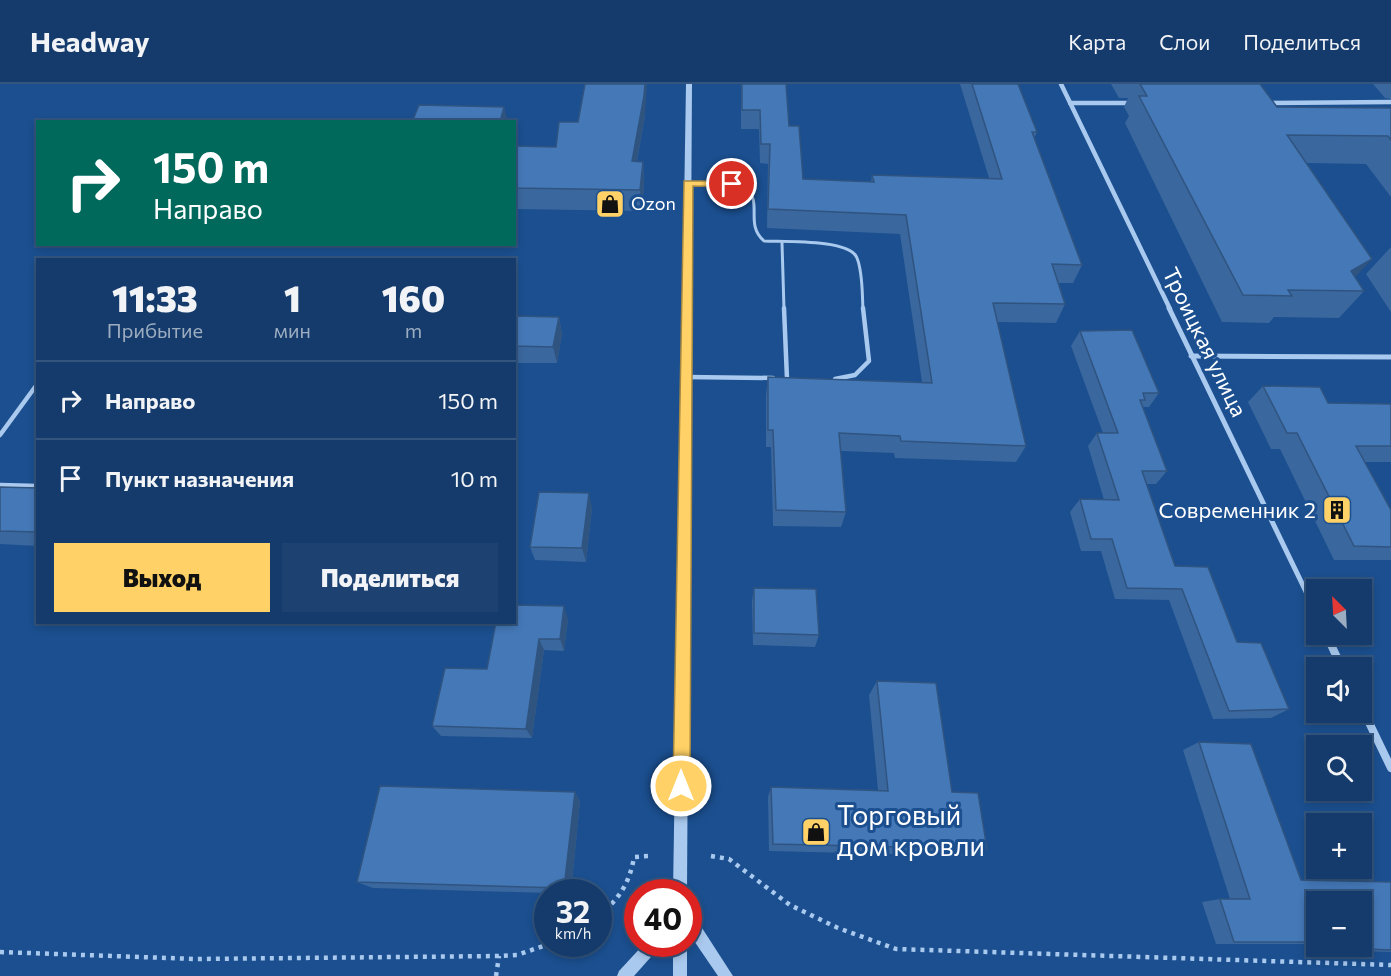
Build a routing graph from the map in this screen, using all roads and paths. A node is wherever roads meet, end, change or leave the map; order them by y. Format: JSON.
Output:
{"nodes":[{"id":1,"x":689,"y":84,"type":"edge"},
{"id":2,"x":1061,"y":84,"type":"edge"},
{"id":3,"x":1391,"y":102,"type":"edge"},
{"id":4,"x":1070,"y":103,"type":"junction"},
{"id":5,"x":1142,"y":103,"type":"edge"},
{"id":6,"x":1260,"y":103,"type":"edge"},
{"id":7,"x":688,"y":183,"type":"junction"},
{"id":8,"x":782,"y":243,"type":"junction"},
{"id":9,"x":1191,"y":356,"type":"junction"},
{"id":10,"x":1391,"y":357,"type":"edge"},
{"id":11,"x":686,"y":377,"type":"junction"},
{"id":12,"x":787,"y":379,"type":"junction"},
{"id":13,"x":799,"y":379,"type":"edge"},
{"id":14,"x":834,"y":379,"type":"edge"},
{"id":15,"x":36,"y":386,"type":"edge"},
{"id":16,"x":0,"y":435,"type":"edge"},
{"id":17,"x":0,"y":485,"type":"edge"},
{"id":18,"x":36,"y":486,"type":"edge"},
{"id":19,"x":1306,"y":592,"type":"edge"},
{"id":20,"x":1369,"y":723,"type":"edge"},
{"id":21,"x":1391,"y":768,"type":"edge"},
{"id":22,"x":649,"y":856,"type":"dead end"},
{"id":23,"x":711,"y":856,"type":"dead end"},
{"id":24,"x":680,"y":879,"type":"edge"},
{"id":25,"x":612,"y":903,"type":"edge"},
{"id":26,"x":702,"y":940,"type":"edge"},
{"id":27,"x":534,"y":949,"type":"edge"},
{"id":28,"x":0,"y":952,"type":"edge"},
{"id":29,"x":499,"y":956,"type":"junction"},
{"id":30,"x":641,"y":957,"type":"edge"},
{"id":31,"x":680,"y":957,"type":"edge"},
{"id":32,"x":1391,"y":965,"type":"edge"},
{"id":33,"x":496,"y":976,"type":"edge"},
{"id":34,"x":624,"y":976,"type":"edge"},
{"id":35,"x":680,"y":976,"type":"edge"},
{"id":36,"x":726,"y":976,"type":"edge"}],
"edges":[{"from":1,"to":7,"type":"street"},
{"from":2,"to":4,"type":"street","name":"Троицкая улица"},
{"from":3,"to":6,"type":"street"},
{"from":4,"to":5,"type":"street"},
{"from":4,"to":9,"type":"street","name":"Троицкая улица"},
{"from":7,"to":8,"type":"lane"},
{"from":7,"to":11,"type":"street"},
{"from":8,"to":12,"type":"lane"},
{"from":8,"to":14,"type":"lane"},
{"from":9,"to":10,"type":"street"},
{"from":9,"to":19,"type":"street","name":"Троицкая улица"},
{"from":11,"to":12,"type":"lane"},
{"from":11,"to":24,"type":"street"},
{"from":12,"to":13,"type":"lane"},
{"from":15,"to":16,"type":"lane"},
{"from":17,"to":18,"type":"lane"},
{"from":20,"to":21,"type":"street"},
{"from":22,"to":25,"type":"path"},
{"from":23,"to":32,"type":"path"},
{"from":26,"to":36,"type":"street"},
{"from":27,"to":29,"type":"path"},
{"from":28,"to":29,"type":"path"},
{"from":29,"to":33,"type":"path"},
{"from":30,"to":34,"type":"street"},
{"from":31,"to":35,"type":"street"}]}
